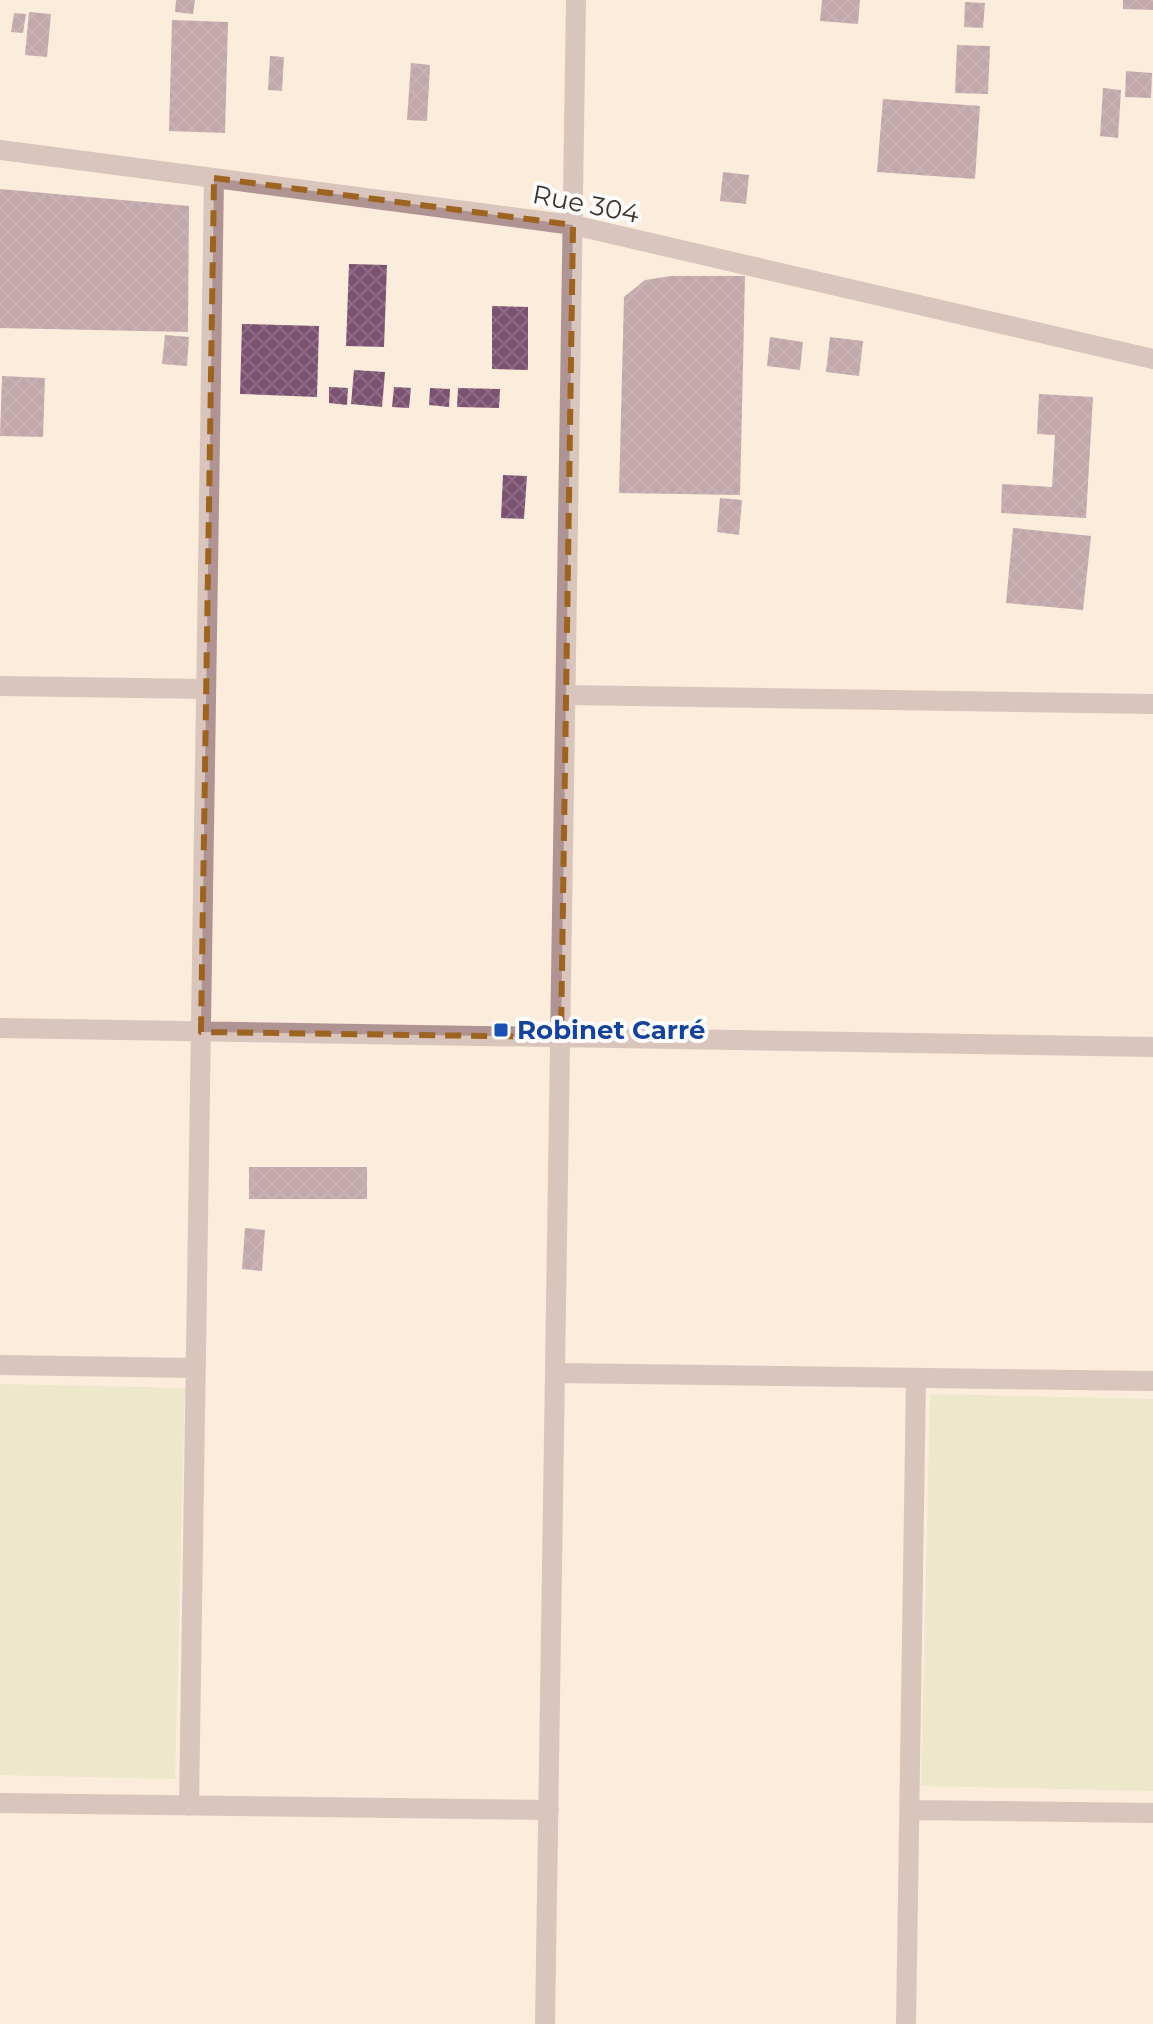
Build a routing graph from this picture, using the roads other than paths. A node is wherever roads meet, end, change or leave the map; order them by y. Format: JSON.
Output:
{"nodes":[{"id":1,"x":576,"y":0,"type":"edge"},
{"id":2,"x":0,"y":150,"type":"edge"},
{"id":3,"x":214,"y":178,"type":"junction"},
{"id":4,"x":573,"y":225,"type":"junction"},
{"id":5,"x":1153,"y":359,"type":"edge"},
{"id":6,"x":0,"y":686,"type":"edge"},
{"id":7,"x":206,"y":689,"type":"junction"},
{"id":8,"x":566,"y":695,"type":"junction"},
{"id":9,"x":1153,"y":704,"type":"edge"},
{"id":10,"x":0,"y":1028,"type":"edge"},
{"id":11,"x":201,"y":1032,"type":"junction"},
{"id":12,"x":561,"y":1037,"type":"junction"},
{"id":13,"x":1153,"y":1047,"type":"edge"},
{"id":14,"x":0,"y":1365,"type":"edge"},
{"id":15,"x":196,"y":1368,"type":"junction"},
{"id":16,"x":556,"y":1373,"type":"junction"},
{"id":17,"x":916,"y":1378,"type":"junction"},
{"id":18,"x":1153,"y":1381,"type":"edge"},
{"id":19,"x":0,"y":1803,"type":"edge"},
{"id":20,"x":189,"y":1806,"type":"junction"},
{"id":21,"x":549,"y":1810,"type":"junction"},
{"id":22,"x":910,"y":1810,"type":"junction"},
{"id":23,"x":1153,"y":1813,"type":"edge"},
{"id":24,"x":545,"y":2024,"type":"edge"},
{"id":25,"x":906,"y":2024,"type":"edge"}],
"edges":[{"from":1,"to":4,"type":"street"},
{"from":2,"to":3,"type":"street","name":"Rue 304"},
{"from":3,"to":4,"type":"street","name":"Rue 304"},
{"from":3,"to":7,"type":"street"},
{"from":4,"to":5,"type":"street","name":"Rue 304"},
{"from":4,"to":8,"type":"street"},
{"from":6,"to":7,"type":"street"},
{"from":7,"to":11,"type":"street"},
{"from":8,"to":9,"type":"street"},
{"from":8,"to":12,"type":"street"},
{"from":10,"to":11,"type":"street"},
{"from":11,"to":12,"type":"street"},
{"from":11,"to":15,"type":"street"},
{"from":12,"to":13,"type":"street"},
{"from":12,"to":16,"type":"street"},
{"from":14,"to":15,"type":"street"},
{"from":15,"to":20,"type":"street"},
{"from":16,"to":17,"type":"street"},
{"from":16,"to":21,"type":"street"},
{"from":17,"to":18,"type":"street"},
{"from":17,"to":22,"type":"street"},
{"from":19,"to":20,"type":"street"},
{"from":20,"to":21,"type":"street"},
{"from":21,"to":24,"type":"street"},
{"from":22,"to":23,"type":"street"},
{"from":22,"to":25,"type":"street"}]}
